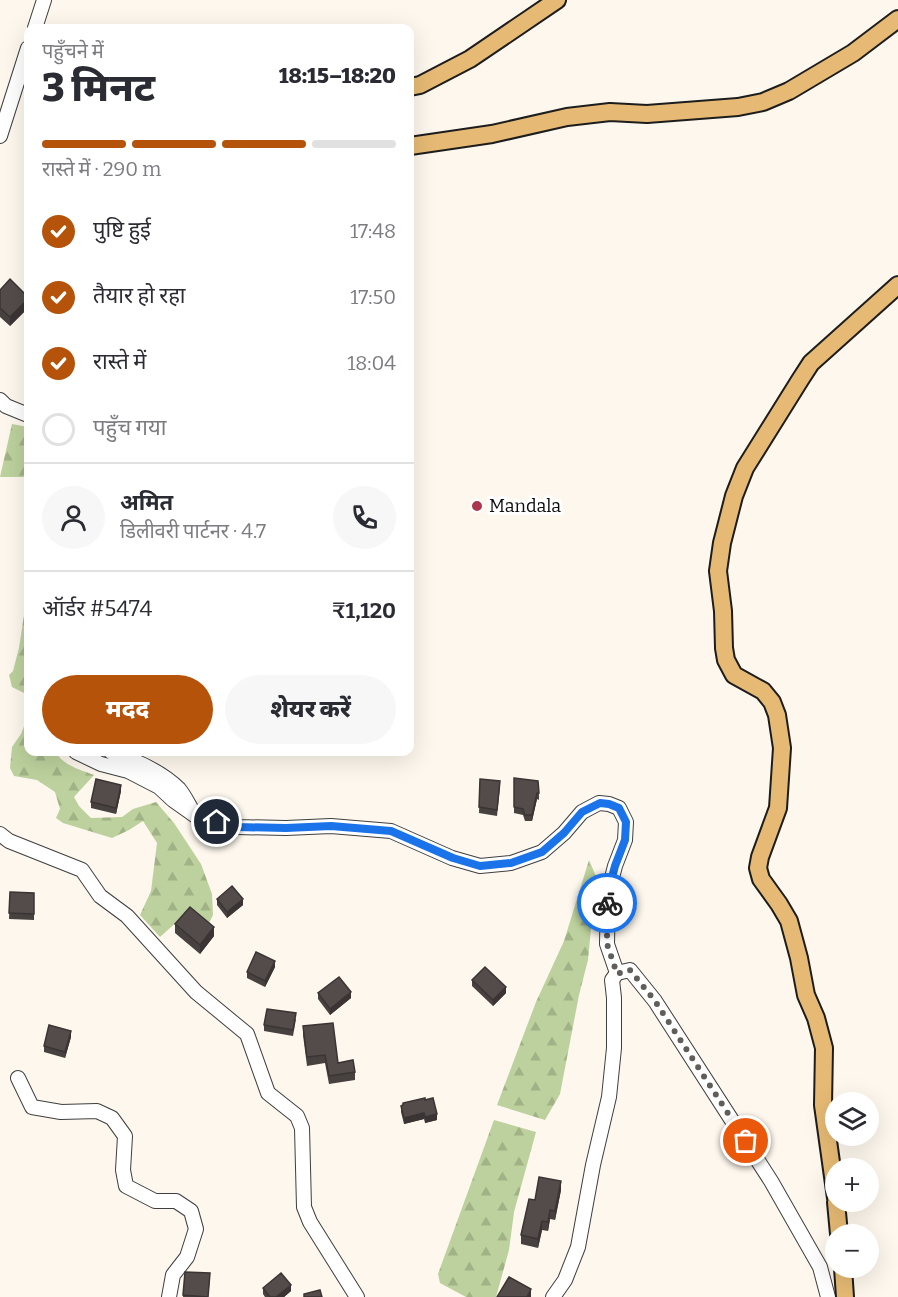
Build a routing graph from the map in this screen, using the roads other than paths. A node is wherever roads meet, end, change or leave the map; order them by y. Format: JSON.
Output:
{"nodes":[{"id":1,"x":44,"y":0,"type":"edge"},
{"id":2,"x":557,"y":0,"type":"edge"},
{"id":3,"x":898,"y":19,"type":"edge"},
{"id":4,"x":36,"y":24,"type":"edge"},
{"id":5,"x":24,"y":61,"type":"edge"},
{"id":6,"x":414,"y":86,"type":"edge"},
{"id":7,"x":0,"y":136,"type":"edge"},
{"id":8,"x":414,"y":145,"type":"edge"},
{"id":9,"x":898,"y":285,"type":"edge"},
{"id":10,"x":0,"y":400,"type":"edge"},
{"id":11,"x":24,"y":413,"type":"edge"},
{"id":12,"x":84,"y":756,"type":"edge"},
{"id":13,"x":122,"y":756,"type":"edge"},
{"id":14,"x":197,"y":817,"type":"junction"},
{"id":15,"x":0,"y":834,"type":"edge"},
{"id":16,"x":617,"y":974,"type":"junction"},
{"id":17,"x":18,"y":1077,"type":"dead end"},
{"id":18,"x":830,"y":1158,"type":"edge"},
{"id":19,"x":844,"y":1278,"type":"edge"},
{"id":20,"x":169,"y":1297,"type":"edge"},
{"id":21,"x":357,"y":1297,"type":"edge"},
{"id":22,"x":552,"y":1297,"type":"edge"},
{"id":23,"x":828,"y":1297,"type":"edge"},
{"id":24,"x":845,"y":1297,"type":"edge"}],
"edges":[{"from":1,"to":4,"type":"street"},
{"from":2,"to":6,"type":"main road"},
{"from":3,"to":8,"type":"main road"},
{"from":5,"to":7,"type":"street"},
{"from":9,"to":18,"type":"main road"},
{"from":10,"to":11,"type":"street"},
{"from":12,"to":14,"type":"street"},
{"from":13,"to":14,"type":"street"},
{"from":14,"to":16,"type":"street"},
{"from":15,"to":21,"type":"street"},
{"from":16,"to":22,"type":"street"},
{"from":16,"to":23,"type":"street"},
{"from":17,"to":20,"type":"street"},
{"from":19,"to":24,"type":"main road"}]}
